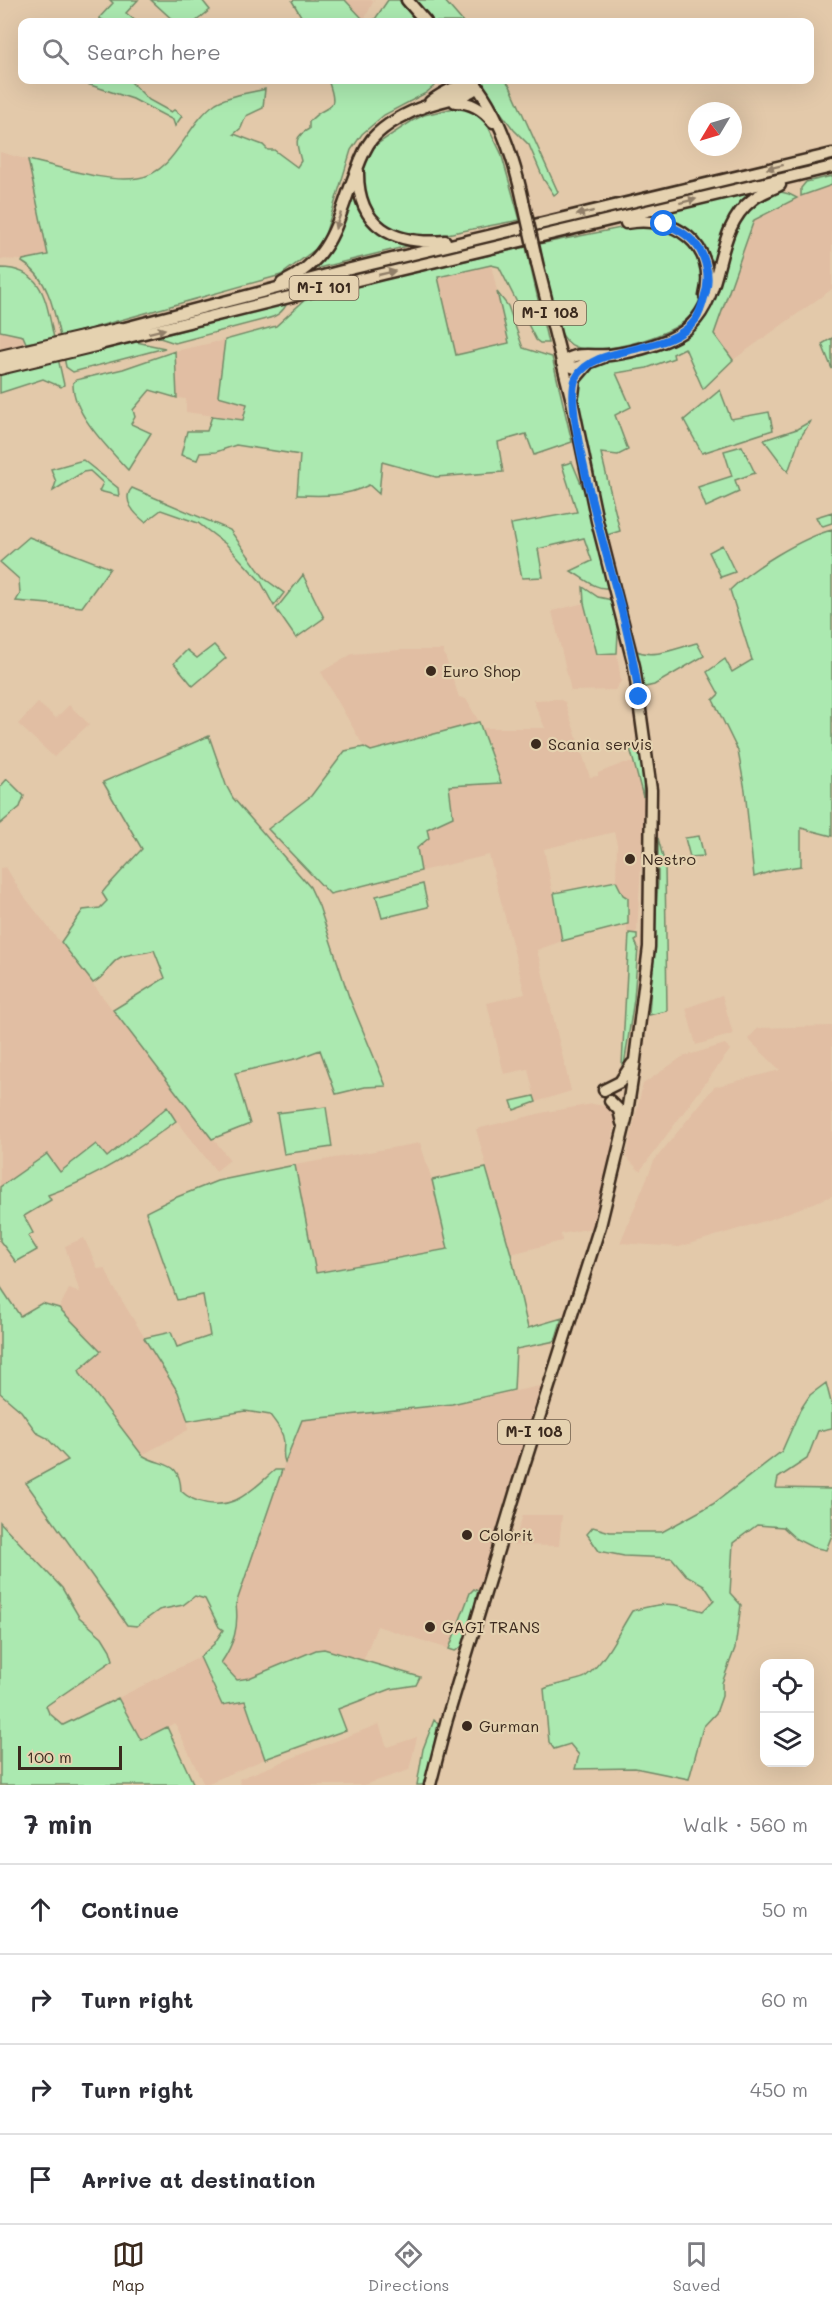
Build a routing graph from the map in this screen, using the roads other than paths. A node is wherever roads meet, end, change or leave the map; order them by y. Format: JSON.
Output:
{"nodes":[{"id":1,"x":408,"y":0,"type":"edge"},
{"id":2,"x":423,"y":18,"type":"edge"},
{"id":3,"x":448,"y":84,"type":"edge"},
{"id":4,"x":475,"y":84,"type":"edge"},
{"id":5,"x":442,"y":94,"type":"junction"},
{"id":6,"x":429,"y":105,"type":"junction"},
{"id":7,"x":503,"y":136,"type":"junction"},
{"id":8,"x":832,"y":154,"type":"edge"},
{"id":9,"x":358,"y":166,"type":"junction"},
{"id":10,"x":832,"y":166,"type":"edge"},
{"id":11,"x":794,"y":176,"type":"junction"},
{"id":12,"x":501,"y":232,"type":"junction"},
{"id":13,"x":550,"y":235,"type":"junction"},
{"id":14,"x":226,"y":303,"type":"junction"},
{"id":15,"x":697,"y":317,"type":"junction"},
{"id":16,"x":121,"y":329,"type":"joint"},
{"id":17,"x":555,"y":332,"type":"junction"},
{"id":18,"x":100,"y":344,"type":"joint"},
{"id":19,"x":68,"y":347,"type":"junction"},
{"id":20,"x":48,"y":352,"type":"junction"},
{"id":21,"x":0,"y":357,"type":"edge"},
{"id":22,"x":586,"y":360,"type":"junction"},
{"id":23,"x":562,"y":363,"type":"junction"},
{"id":24,"x":0,"y":368,"type":"edge"},
{"id":25,"x":572,"y":401,"type":"junction"},
{"id":26,"x":636,"y":1050,"type":"junction"},
{"id":27,"x":604,"y":1090,"type":"dead end"},
{"id":28,"x":610,"y":1101,"type":"dead end"},
{"id":29,"x":620,"y":1139,"type":"junction"},
{"id":30,"x":430,"y":1785,"type":"edge"}],
"edges":[{"from":1,"to":2,"type":"main road"},
{"from":3,"to":5,"type":"main road"},
{"from":4,"to":5,"type":"main road"},
{"from":4,"to":6,"type":"main road"},
{"from":4,"to":7,"type":"main road","number":"M-I 108"},
{"from":5,"to":6,"type":"main road"},
{"from":6,"to":7,"type":"main road"},
{"from":6,"to":9,"type":"main road"},
{"from":7,"to":17,"type":"main road","number":"M-I 108","bridge":true},
{"from":8,"to":12,"type":"main road","number":"M-I 101","one_way":true},
{"from":9,"to":12,"type":"main road"},
{"from":9,"to":14,"type":"main road","one_way":true},
{"from":10,"to":11,"type":"main road","number":"M-I 101"},
{"from":13,"to":11,"type":"main road","number":"M-I 101","one_way":true},
{"from":11,"to":15,"type":"main road"},
{"from":12,"to":14,"type":"main road","number":"M-I 101"},
{"from":13,"to":15,"type":"main road"},
{"from":18,"to":13,"type":"main road","number":"M-I 101","one_way":true},
{"from":14,"to":16,"type":"main road","number":"M-I 101"},
{"from":15,"to":22,"type":"main road"},
{"from":16,"to":19,"type":"highway","number":"M-I 101"},
{"from":17,"to":22,"type":"main road"},
{"from":17,"to":23,"type":"main road","number":"M-I 108"},
{"from":18,"to":19,"type":"highway","number":"M-I 101"},
{"from":19,"to":20,"type":"highway","number":"M-I 101"},
{"from":20,"to":21,"type":"highway","number":"M-I 101"},
{"from":20,"to":24,"type":"highway","number":"M-I 101"},
{"from":22,"to":23,"type":"main road"},
{"from":22,"to":25,"type":"main road"},
{"from":23,"to":25,"type":"main road","number":"M-I 108"},
{"from":25,"to":26,"type":"main road","number":"M-I 108"},
{"from":26,"to":27,"type":"main road"},
{"from":26,"to":29,"type":"main road","number":"M-I 108"},
{"from":28,"to":29,"type":"main road"},
{"from":29,"to":30,"type":"main road","number":"M-I 108"}]}
